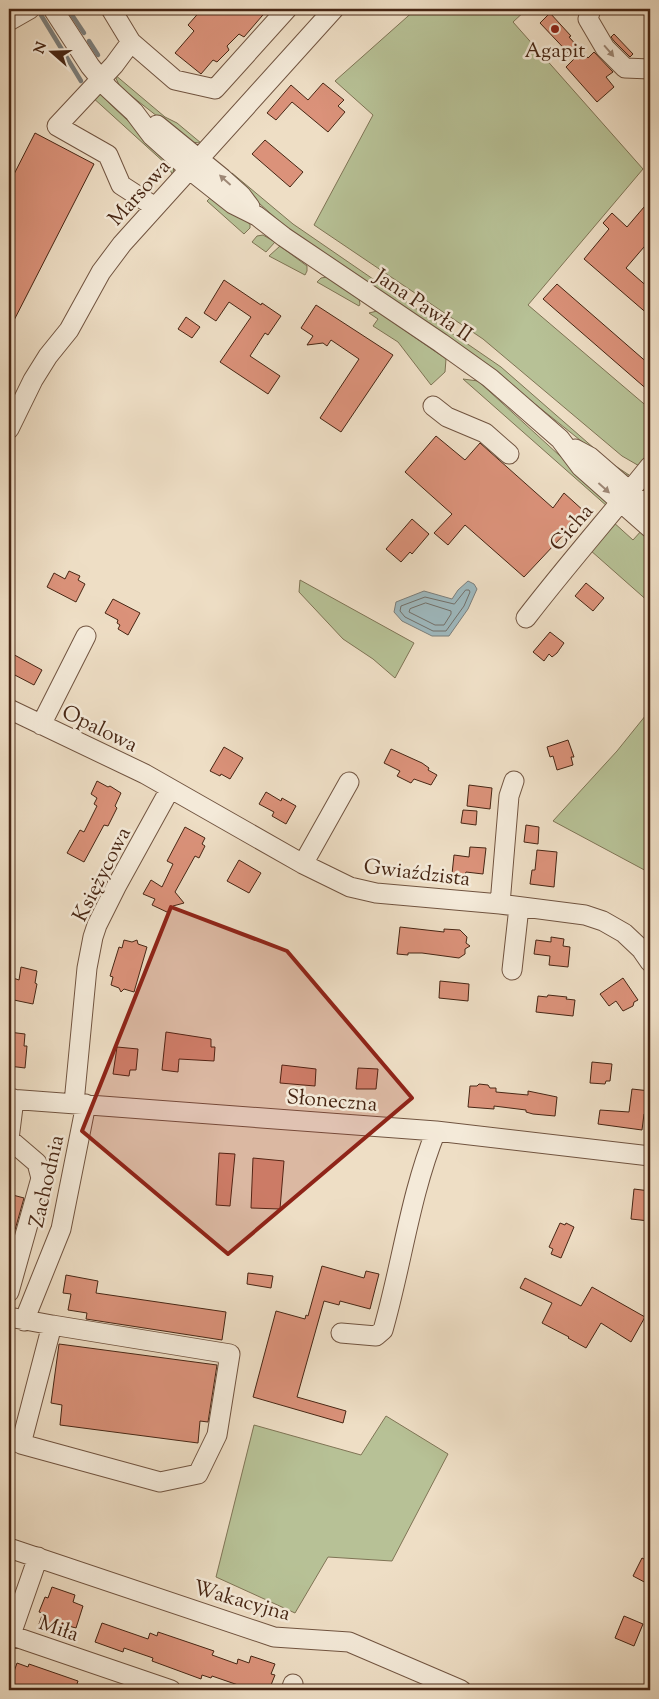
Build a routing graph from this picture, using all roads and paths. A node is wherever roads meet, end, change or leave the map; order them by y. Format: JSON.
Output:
{"nodes":[{"id":1,"x":30,"y":9,"type":"edge"},
{"id":2,"x":53,"y":9,"type":"edge"},
{"id":3,"x":111,"y":9,"type":"edge"},
{"id":4,"x":287,"y":9,"type":"edge"},
{"id":5,"x":334,"y":9,"type":"edge"},
{"id":6,"x":591,"y":9,"type":"edge"},
{"id":7,"x":9,"y":21,"type":"edge"},
{"id":8,"x":131,"y":42,"type":"junction"},
{"id":9,"x":650,"y":69,"type":"edge"},
{"id":10,"x":100,"y":78,"type":"junction"},
{"id":11,"x":195,"y":164,"type":"junction"},
{"id":12,"x":155,"y":207,"type":"junction"},
{"id":13,"x":433,"y":406,"type":"dead end"},
{"id":14,"x":9,"y":429,"type":"edge"},
{"id":15,"x":509,"y":454,"type":"dead end"},
{"id":16,"x":650,"y":466,"type":"edge"},
{"id":17,"x":625,"y":497,"type":"junction"},
{"id":18,"x":650,"y":509,"type":"edge"},
{"id":19,"x":650,"y":528,"type":"edge"},
{"id":20,"x":526,"y":618,"type":"dead end"},
{"id":21,"x":86,"y":636,"type":"dead end"},
{"id":22,"x":9,"y":709,"type":"edge"},
{"id":23,"x":40,"y":725,"type":"junction"},
{"id":24,"x":514,"y":781,"type":"dead end"},
{"id":25,"x":349,"y":782,"type":"dead end"},
{"id":26,"x":170,"y":789,"type":"junction"},
{"id":27,"x":303,"y":864,"type":"junction"},
{"id":28,"x":500,"y":904,"type":"junction"},
{"id":29,"x":519,"y":907,"type":"junction"},
{"id":30,"x":650,"y":962,"type":"edge"},
{"id":31,"x":512,"y":970,"type":"dead end"},
{"id":32,"x":11,"y":1099,"type":"edge"},
{"id":33,"x":80,"y":1104,"type":"junction"},
{"id":34,"x":436,"y":1131,"type":"junction"},
{"id":35,"x":650,"y":1156,"type":"edge"},
{"id":36,"x":9,"y":1292,"type":"edge"},
{"id":37,"x":17,"y":1319,"type":"edge"},
{"id":38,"x":52,"y":1326,"type":"junction"},
{"id":39,"x":341,"y":1333,"type":"dead end"},
{"id":40,"x":9,"y":1548,"type":"edge"},
{"id":41,"x":38,"y":1557,"type":"junction"},
{"id":42,"x":10,"y":1637,"type":"edge"},
{"id":43,"x":171,"y":1690,"type":"edge"},
{"id":44,"x":461,"y":1690,"type":"edge"}],
"edges":[{"from":1,"to":7,"type":"street"},
{"from":2,"to":10,"type":"street","name":"Jana Pawła II"},
{"from":3,"to":8,"type":"street"},
{"from":4,"to":8,"type":"street"},
{"from":5,"to":11,"type":"street","name":"Marsowa"},
{"from":6,"to":9,"type":"street","one_way":true},
{"from":8,"to":10,"type":"street"},
{"from":10,"to":11,"type":"street","name":"Jana Pawła II"},
{"from":10,"to":12,"type":"street"},
{"from":11,"to":12,"type":"street","name":"Marsowa"},
{"from":11,"to":17,"type":"street","name":"Jana Pawła II"},
{"from":12,"to":14,"type":"street","name":"Marsowa"},
{"from":13,"to":15,"type":"street"},
{"from":16,"to":17,"type":"street","name":"Cicha"},
{"from":17,"to":18,"type":"street","name":"Jana Pawła II"},
{"from":17,"to":19,"type":"street","name":"Jana Pawła II"},
{"from":17,"to":20,"type":"street","name":"Cicha"},
{"from":21,"to":23,"type":"street"},
{"from":22,"to":23,"type":"street","name":"Opalowa"},
{"from":23,"to":26,"type":"street","name":"Opalowa"},
{"from":24,"to":28,"type":"street","name":"Gwiaździsta"},
{"from":25,"to":27,"type":"street"},
{"from":26,"to":27,"type":"street","name":"Gwiaździsta"},
{"from":26,"to":33,"type":"street","name":"Księżycowa"},
{"from":27,"to":28,"type":"street","name":"Gwiaździsta"},
{"from":28,"to":29,"type":"street","name":"Gwiaździsta"},
{"from":29,"to":30,"type":"street","name":"Gwiaździsta"},
{"from":29,"to":31,"type":"street"},
{"from":32,"to":33,"type":"street","name":"Słoneczna"},
{"from":32,"to":36,"type":"street"},
{"from":33,"to":34,"type":"street","name":"Słoneczna"},
{"from":33,"to":37,"type":"street","name":"Zachodnia"},
{"from":34,"to":35,"type":"street","name":"Słoneczna"},
{"from":34,"to":39,"type":"street"},
{"from":37,"to":38,"type":"street"},
{"from":38,"to":38,"type":"street"},
{"from":40,"to":41,"type":"street","name":"Wakacyjna"},
{"from":41,"to":42,"type":"street","name":"Miła"},
{"from":41,"to":44,"type":"street","name":"Wakacyjna"},
{"from":42,"to":43,"type":"street","name":"Miła"}]}
